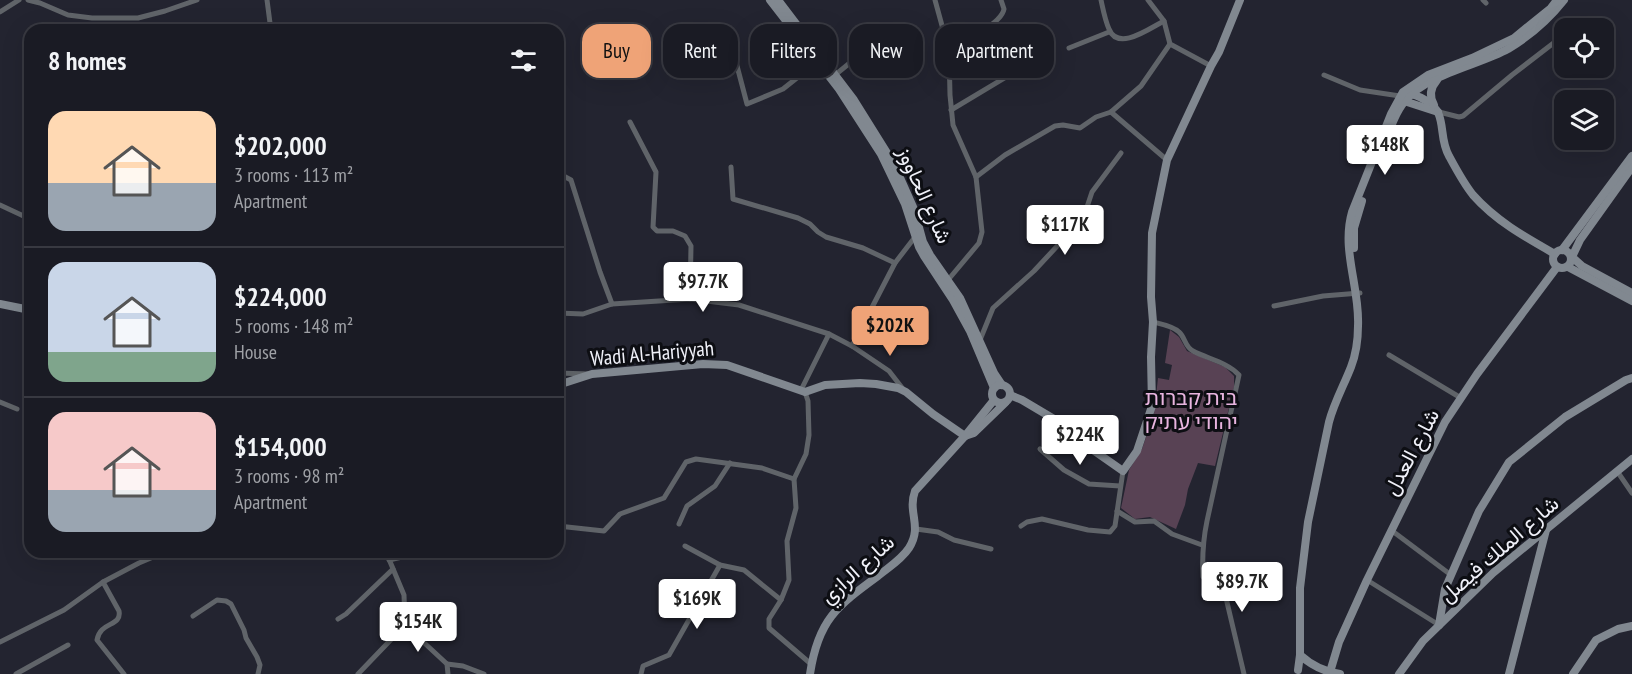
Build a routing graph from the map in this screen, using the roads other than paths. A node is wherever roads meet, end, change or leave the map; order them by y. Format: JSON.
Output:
{"nodes":[{"id":1,"x":20,"y":0,"type":"edge"},
{"id":2,"x":28,"y":0,"type":"edge"},
{"id":3,"x":197,"y":0,"type":"edge"},
{"id":4,"x":267,"y":0,"type":"edge"},
{"id":5,"x":770,"y":0,"type":"edge"},
{"id":6,"x":778,"y":0,"type":"edge"},
{"id":7,"x":935,"y":0,"type":"edge"},
{"id":8,"x":1001,"y":0,"type":"edge"},
{"id":9,"x":1101,"y":0,"type":"edge"},
{"id":10,"x":1148,"y":0,"type":"edge"},
{"id":11,"x":1240,"y":0,"type":"edge"},
{"id":12,"x":1557,"y":0,"type":"edge"},
{"id":13,"x":1564,"y":0,"type":"edge"},
{"id":14,"x":0,"y":12,"type":"edge"},
{"id":15,"x":1164,"y":21,"type":"junction"},
{"id":16,"x":271,"y":24,"type":"edge"},
{"id":17,"x":788,"y":24,"type":"edge"},
{"id":18,"x":796,"y":24,"type":"edge"},
{"id":19,"x":942,"y":24,"type":"edge"},
{"id":20,"x":990,"y":24,"type":"edge"},
{"id":21,"x":1109,"y":32,"type":"junction"},
{"id":22,"x":1554,"y":43,"type":"edge"},
{"id":23,"x":1170,"y":44,"type":"junction"},
{"id":24,"x":1069,"y":48,"type":"dead end"},
{"id":25,"x":849,"y":64,"type":"edge"},
{"id":26,"x":1211,"y":66,"type":"junction"},
{"id":27,"x":738,"y":70,"type":"edge"},
{"id":28,"x":837,"y":73,"type":"edge"},
{"id":29,"x":1324,"y":75,"type":"dead end"},
{"id":30,"x":797,"y":78,"type":"edge"},
{"id":31,"x":829,"y":78,"type":"edge"},
{"id":32,"x":837,"y":78,"type":"edge"},
{"id":33,"x":949,"y":78,"type":"edge"},
{"id":34,"x":1005,"y":78,"type":"edge"},
{"id":35,"x":1438,"y":79,"type":"junction"},
{"id":36,"x":1412,"y":93,"type":"junction"},
{"id":37,"x":1402,"y":98,"type":"junction"},
{"id":38,"x":1437,"y":109,"type":"junction"},
{"id":39,"x":951,"y":110,"type":"junction"},
{"id":40,"x":1111,"y":112,"type":"junction"},
{"id":41,"x":630,"y":122,"type":"dead end"},
{"id":42,"x":1121,"y":153,"type":"dead end"},
{"id":43,"x":1632,"y":156,"type":"edge"},
{"id":44,"x":1167,"y":160,"type":"junction"},
{"id":45,"x":731,"y":167,"type":"dead end"},
{"id":46,"x":1632,"y":167,"type":"edge"},
{"id":47,"x":564,"y":176,"type":"edge"},
{"id":48,"x":976,"y":177,"type":"junction"},
{"id":49,"x":0,"y":205,"type":"edge"},
{"id":50,"x":24,"y":216,"type":"edge"},
{"id":51,"x":915,"y":237,"type":"junction"},
{"id":52,"x":1558,"y":252,"type":"junction"},
{"id":53,"x":1572,"y":257,"type":"junction"},
{"id":54,"x":895,"y":263,"type":"junction"},
{"id":55,"x":1557,"y":267,"type":"junction"},
{"id":56,"x":1568,"y":267,"type":"junction"},
{"id":57,"x":948,"y":280,"type":"junction"},
{"id":58,"x":1358,"y":293,"type":"junction"},
{"id":59,"x":1632,"y":293,"type":"edge"},
{"id":60,"x":690,"y":299,"type":"junction"},
{"id":61,"x":1632,"y":301,"type":"edge"},
{"id":62,"x":0,"y":304,"type":"edge"},
{"id":63,"x":612,"y":304,"type":"junction"},
{"id":64,"x":1274,"y":306,"type":"dead end"},
{"id":65,"x":24,"y":309,"type":"edge"},
{"id":66,"x":564,"y":313,"type":"edge"},
{"id":67,"x":1153,"y":322,"type":"junction"},
{"id":68,"x":830,"y":334,"type":"junction"},
{"id":69,"x":980,"y":340,"type":"junction"},
{"id":70,"x":852,"y":346,"type":"junction"},
{"id":71,"x":1389,"y":355,"type":"dead end"},
{"id":72,"x":564,"y":373,"type":"edge"},
{"id":73,"x":592,"y":374,"type":"junction"},
{"id":74,"x":1632,"y":378,"type":"edge"},
{"id":75,"x":564,"y":383,"type":"edge"},
{"id":76,"x":998,"y":386,"type":"junction"},
{"id":77,"x":803,"y":391,"type":"junction"},
{"id":78,"x":906,"y":392,"type":"junction"},
{"id":79,"x":1461,"y":398,"type":"junction"},
{"id":80,"x":1008,"y":399,"type":"junction"},
{"id":81,"x":994,"y":400,"type":"junction"},
{"id":82,"x":0,"y":402,"type":"edge"},
{"id":83,"x":17,"y":409,"type":"dead end"},
{"id":84,"x":965,"y":436,"type":"junction"},
{"id":85,"x":1040,"y":449,"type":"dead end"},
{"id":86,"x":1632,"y":459,"type":"edge"},
{"id":87,"x":730,"y":463,"type":"junction"},
{"id":88,"x":1123,"y":471,"type":"junction"},
{"id":89,"x":1617,"y":471,"type":"junction"},
{"id":90,"x":794,"y":479,"type":"junction"},
{"id":91,"x":1120,"y":486,"type":"junction"},
{"id":92,"x":1632,"y":494,"type":"edge"},
{"id":93,"x":1117,"y":511,"type":"junction"},
{"id":94,"x":679,"y":524,"type":"dead end"},
{"id":95,"x":1021,"y":526,"type":"dead end"},
{"id":96,"x":564,"y":527,"type":"edge"},
{"id":97,"x":1546,"y":529,"type":"junction"},
{"id":98,"x":916,"y":530,"type":"junction"},
{"id":99,"x":1391,"y":530,"type":"junction"},
{"id":100,"x":1202,"y":545,"type":"junction"},
{"id":101,"x":685,"y":546,"type":"dead end"},
{"id":102,"x":991,"y":549,"type":"dead end"},
{"id":103,"x":151,"y":558,"type":"edge"},
{"id":104,"x":398,"y":558,"type":"edge"},
{"id":105,"x":389,"y":560,"type":"joint"},
{"id":106,"x":720,"y":565,"type":"junction"},
{"id":107,"x":393,"y":569,"type":"junction"},
{"id":108,"x":1452,"y":575,"type":"junction"},
{"id":109,"x":1367,"y":580,"type":"junction"},
{"id":110,"x":103,"y":582,"type":"junction"},
{"id":111,"x":781,"y":600,"type":"junction"},
{"id":112,"x":193,"y":616,"type":"dead end"},
{"id":113,"x":338,"y":619,"type":"dead end"},
{"id":114,"x":405,"y":625,"type":"junction"},
{"id":115,"x":1439,"y":625,"type":"junction"},
{"id":116,"x":1632,"y":626,"type":"edge"},
{"id":117,"x":0,"y":642,"type":"edge"},
{"id":118,"x":68,"y":645,"type":"dead end"},
{"id":119,"x":1300,"y":656,"type":"junction"},
{"id":120,"x":447,"y":664,"type":"junction"},
{"id":121,"x":811,"y":664,"type":"junction"},
{"id":122,"x":1298,"y":672,"type":"edge"},
{"id":123,"x":1327,"y":673,"type":"edge"},
{"id":124,"x":15,"y":674,"type":"edge"},
{"id":125,"x":124,"y":674,"type":"edge"},
{"id":126,"x":258,"y":674,"type":"edge"},
{"id":127,"x":358,"y":674,"type":"edge"},
{"id":128,"x":448,"y":674,"type":"edge"},
{"id":129,"x":484,"y":674,"type":"edge"},
{"id":130,"x":641,"y":674,"type":"edge"},
{"id":131,"x":810,"y":674,"type":"edge"},
{"id":132,"x":1244,"y":674,"type":"edge"},
{"id":133,"x":1340,"y":674,"type":"edge"},
{"id":134,"x":1399,"y":674,"type":"edge"},
{"id":135,"x":1509,"y":674,"type":"edge"},
{"id":136,"x":1573,"y":674,"type":"edge"}],
"edges":[{"from":1,"to":14,"type":"street"},
{"from":2,"to":3,"type":"street"},
{"from":4,"to":16,"type":"street"},
{"from":5,"to":17,"type":"main road"},
{"from":6,"to":18,"type":"main road","name":"شارع الحاووز"},
{"from":7,"to":19,"type":"street"},
{"from":8,"to":20,"type":"street"},
{"from":9,"to":21,"type":"street"},
{"from":10,"to":15,"type":"street"},
{"from":11,"to":26,"type":"main road"},
{"from":12,"to":37,"type":"main road"},
{"from":13,"to":35,"type":"main road"},
{"from":15,"to":21,"type":"street"},
{"from":15,"to":23,"type":"street"},
{"from":21,"to":24,"type":"street"},
{"from":22,"to":38,"type":"street"},
{"from":23,"to":26,"type":"street"},
{"from":23,"to":40,"type":"street"},
{"from":25,"to":28,"type":"street"},
{"from":26,"to":44,"type":"main road"},
{"from":27,"to":30,"type":"street"},
{"from":29,"to":37,"type":"street"},
{"from":31,"to":51,"type":"main road"},
{"from":32,"to":57,"type":"main road","name":"شارع الحاووز"},
{"from":33,"to":39,"type":"street"},
{"from":34,"to":39,"type":"street"},
{"from":35,"to":36,"type":"main road"},
{"from":35,"to":38,"type":"main road"},
{"from":36,"to":37,"type":"main road"},
{"from":36,"to":38,"type":"main road"},
{"from":37,"to":38,"type":"main road"},
{"from":37,"to":58,"type":"main road"},
{"from":38,"to":52,"type":"main road"},
{"from":39,"to":48,"type":"street"},
{"from":40,"to":44,"type":"street"},
{"from":40,"to":48,"type":"street"},
{"from":41,"to":60,"type":"street"},
{"from":42,"to":69,"type":"street"},
{"from":43,"to":52,"type":"main road"},
{"from":44,"to":67,"type":"main road"},
{"from":45,"to":54,"type":"street"},
{"from":46,"to":53,"type":"main road"},
{"from":47,"to":63,"type":"street"},
{"from":48,"to":57,"type":"street"},
{"from":49,"to":50,"type":"street"},
{"from":51,"to":54,"type":"street"},
{"from":51,"to":76,"type":"main road"},
{"from":52,"to":53,"type":"main road"},
{"from":52,"to":55,"type":"main road"},
{"from":53,"to":56,"type":"main road"},
{"from":53,"to":59,"type":"main road"},
{"from":54,"to":70,"type":"street"},
{"from":55,"to":56,"type":"main road"},
{"from":55,"to":79,"type":"main road","name":"شارع العدل"},
{"from":56,"to":61,"type":"main road"},
{"from":57,"to":69,"type":"main road","name":"شارع الحاووز"},
{"from":58,"to":64,"type":"street"},
{"from":58,"to":119,"type":"main road"},
{"from":60,"to":63,"type":"street"},
{"from":60,"to":68,"type":"street"},
{"from":62,"to":65,"type":"main road"},
{"from":63,"to":66,"type":"street"},
{"from":67,"to":88,"type":"main road"},
{"from":67,"to":100,"type":"street"},
{"from":68,"to":70,"type":"street"},
{"from":68,"to":77,"type":"street"},
{"from":69,"to":76,"type":"main road","name":"شارع الحاووز"},
{"from":70,"to":78,"type":"street"},
{"from":71,"to":79,"type":"street"},
{"from":72,"to":73,"type":"street"},
{"from":73,"to":75,"type":"main road","name":"Wadi Al-Hariyyah"},
{"from":73,"to":77,"type":"main road","name":"Wadi Al-Hariyyah"},
{"from":74,"to":108,"type":"main road"},
{"from":76,"to":80,"type":"main road"},
{"from":76,"to":81,"type":"main road"},
{"from":77,"to":78,"type":"main road"},
{"from":77,"to":90,"type":"street"},
{"from":78,"to":84,"type":"main road"},
{"from":79,"to":99,"type":"main road","name":"شارع العدل"},
{"from":80,"to":81,"type":"main road"},
{"from":80,"to":84,"type":"main road","name":"شارع الرازي"},
{"from":80,"to":88,"type":"main road"},
{"from":81,"to":84,"type":"main road","name":"شارع الرازي"},
{"from":82,"to":83,"type":"street"},
{"from":84,"to":98,"type":"main road","name":"شارع الرازي"},
{"from":85,"to":91,"type":"street"},
{"from":86,"to":89,"type":"main road","name":"شارع الملك فيصل"},
{"from":87,"to":90,"type":"street"},
{"from":87,"to":94,"type":"street"},
{"from":87,"to":96,"type":"street"},
{"from":88,"to":91,"type":"street"},
{"from":89,"to":92,"type":"street"},
{"from":89,"to":97,"type":"main road","name":"شارع الملك فيصل"},
{"from":90,"to":111,"type":"street"},
{"from":91,"to":93,"type":"street"},
{"from":93,"to":95,"type":"street"},
{"from":93,"to":100,"type":"street"},
{"from":97,"to":115,"type":"main road","name":"شارع الملك فيصل"},
{"from":97,"to":135,"type":"main road"},
{"from":98,"to":102,"type":"street"},
{"from":98,"to":121,"type":"main road","name":"شارع الرازي"},
{"from":99,"to":108,"type":"street"},
{"from":99,"to":109,"type":"main road","name":"شارع العدل"},
{"from":100,"to":132,"type":"street"},
{"from":101,"to":106,"type":"street"},
{"from":103,"to":110,"type":"street"},
{"from":104,"to":105,"type":"street"},
{"from":105,"to":107,"type":"street"},
{"from":106,"to":111,"type":"street"},
{"from":106,"to":130,"type":"street"},
{"from":107,"to":113,"type":"street"},
{"from":107,"to":114,"type":"street"},
{"from":108,"to":115,"type":"main road"},
{"from":109,"to":115,"type":"street"},
{"from":109,"to":123,"type":"main road","name":"شارع العدل"},
{"from":110,"to":117,"type":"street"},
{"from":110,"to":125,"type":"street"},
{"from":111,"to":121,"type":"street"},
{"from":112,"to":126,"type":"street"},
{"from":114,"to":120,"type":"street"},
{"from":114,"to":127,"type":"street"},
{"from":115,"to":134,"type":"main road","name":"شارع الملك فيصل"},
{"from":116,"to":136,"type":"main road"},
{"from":118,"to":124,"type":"street"},
{"from":119,"to":122,"type":"main road"},
{"from":119,"to":123,"type":"main road"},
{"from":120,"to":128,"type":"street"},
{"from":120,"to":129,"type":"street"},
{"from":121,"to":131,"type":"main road","name":"شارع الرازي"},
{"from":123,"to":133,"type":"main road"}]}
